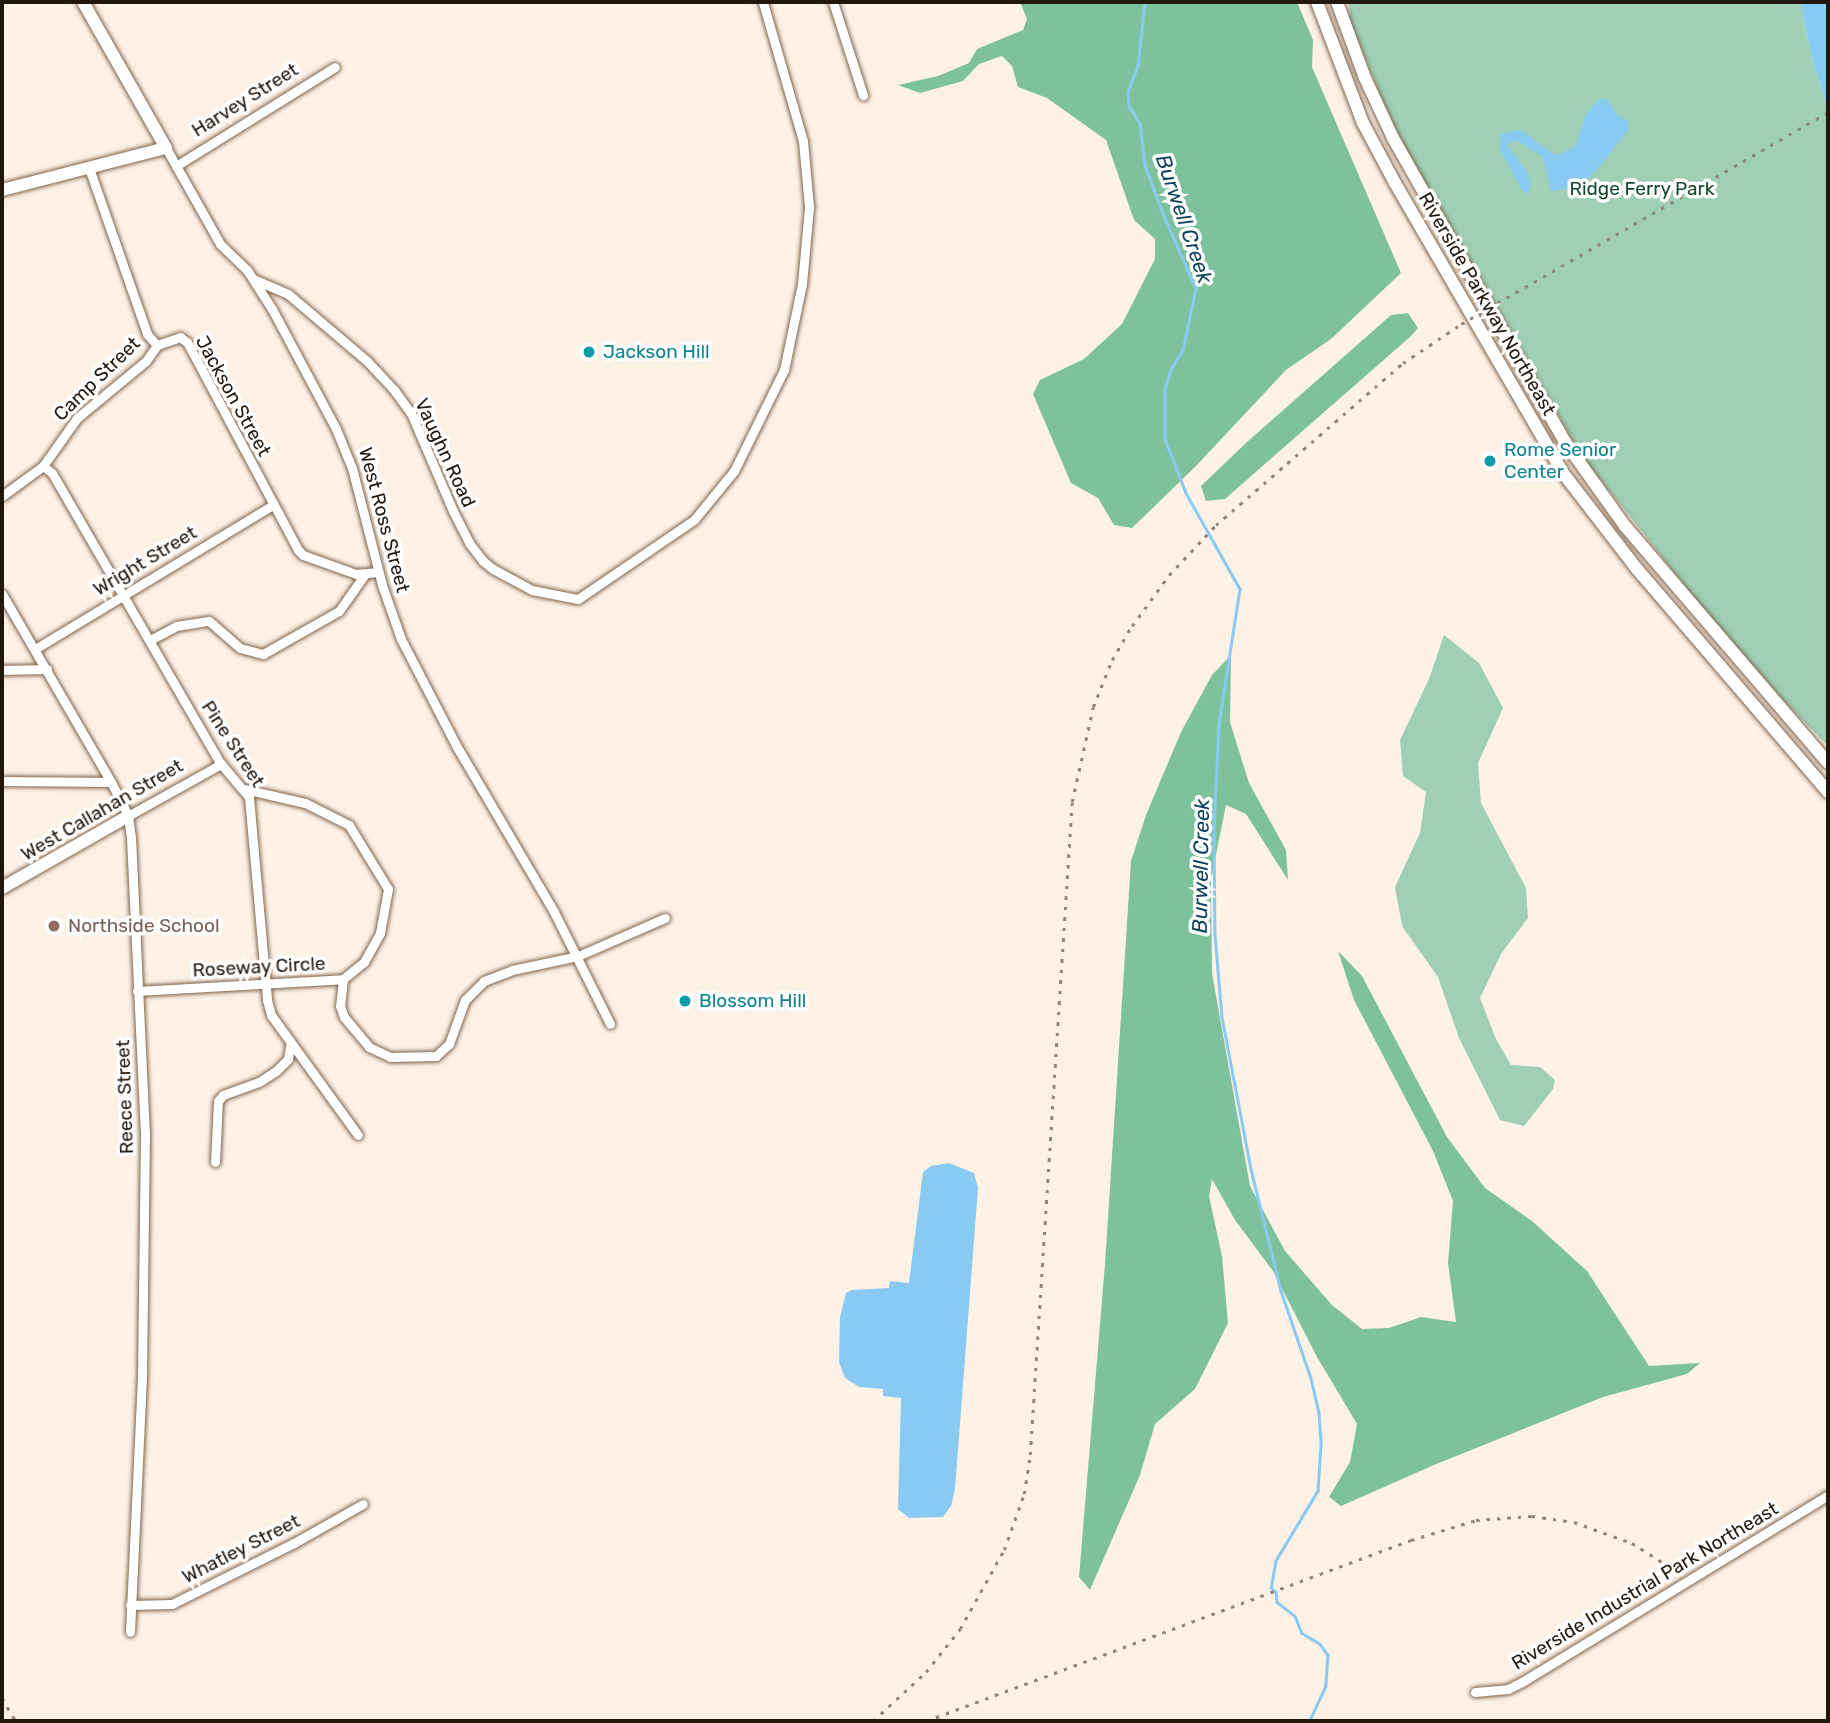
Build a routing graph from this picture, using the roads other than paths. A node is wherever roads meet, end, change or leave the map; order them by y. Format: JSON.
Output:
{"nodes":[{"id":1,"x":83,"y":2,"type":"edge"},
{"id":2,"x":763,"y":2,"type":"edge"},
{"id":3,"x":833,"y":2,"type":"edge"},
{"id":4,"x":1317,"y":2,"type":"edge"},
{"id":5,"x":1337,"y":2,"type":"edge"},
{"id":6,"x":335,"y":67,"type":"dead end"},
{"id":7,"x":863,"y":95,"type":"dead end"},
{"id":8,"x":166,"y":148,"type":"junction"},
{"id":9,"x":176,"y":166,"type":"junction"},
{"id":10,"x":89,"y":168,"type":"junction"},
{"id":11,"x":2,"y":190,"type":"edge"},
{"id":12,"x":253,"y":279,"type":"junction"},
{"id":13,"x":157,"y":345,"type":"junction"},
{"id":14,"x":43,"y":466,"type":"junction"},
{"id":15,"x":2,"y":496,"type":"edge"},
{"id":16,"x":273,"y":505,"type":"junction"},
{"id":17,"x":378,"y":572,"type":"junction"},
{"id":18,"x":365,"y":573,"type":"junction"},
{"id":19,"x":2,"y":594,"type":"edge"},
{"id":20,"x":122,"y":595,"type":"junction"},
{"id":21,"x":150,"y":640,"type":"junction"},
{"id":22,"x":35,"y":649,"type":"junction"},
{"id":23,"x":47,"y":669,"type":"junction"},
{"id":24,"x":2,"y":670,"type":"edge"},
{"id":25,"x":1828,"y":763,"type":"edge"},
{"id":26,"x":221,"y":764,"type":"junction"},
{"id":27,"x":2,"y":781,"type":"edge"},
{"id":28,"x":111,"y":782,"type":"junction"},
{"id":29,"x":244,"y":789,"type":"junction"},
{"id":30,"x":1828,"y":792,"type":"edge"},
{"id":31,"x":128,"y":816,"type":"junction"},
{"id":32,"x":2,"y":888,"type":"edge"},
{"id":33,"x":665,"y":918,"type":"dead end"},
{"id":34,"x":578,"y":956,"type":"junction"},
{"id":35,"x":343,"y":979,"type":"junction"},
{"id":36,"x":266,"y":985,"type":"junction"},
{"id":37,"x":137,"y":991,"type":"junction"},
{"id":38,"x":610,"y":1024,"type":"dead end"},
{"id":39,"x":290,"y":1046,"type":"junction"},
{"id":40,"x":358,"y":1135,"type":"dead end"},
{"id":41,"x":215,"y":1162,"type":"dead end"},
{"id":42,"x":1828,"y":1495,"type":"edge"},
{"id":43,"x":363,"y":1504,"type":"dead end"},
{"id":44,"x":130,"y":1605,"type":"junction"},
{"id":45,"x":130,"y":1632,"type":"dead end"},
{"id":46,"x":1475,"y":1692,"type":"dead end"}],
"edges":[{"from":1,"to":8,"type":"main road","name":"West Ross Street"},
{"from":2,"to":12,"type":"street","name":"Vaughn Road"},
{"from":3,"to":7,"type":"street"},
{"from":4,"to":30,"type":"main road","name":"Riverside Parkway Northeast"},
{"from":5,"to":25,"type":"main road","name":"Riverside Parkway Northeast"},
{"from":6,"to":9,"type":"street","name":"Harvey Street"},
{"from":8,"to":9,"type":"street","name":"West Ross Street"},
{"from":8,"to":10,"type":"main road"},
{"from":9,"to":12,"type":"street","name":"West Ross Street"},
{"from":10,"to":11,"type":"main road"},
{"from":10,"to":13,"type":"street"},
{"from":12,"to":17,"type":"street","name":"West Ross Street"},
{"from":13,"to":14,"type":"street","name":"Camp Street"},
{"from":13,"to":16,"type":"street","name":"Jackson Street"},
{"from":14,"to":15,"type":"street","name":"Camp Street"},
{"from":14,"to":20,"type":"street","name":"Pine Street"},
{"from":16,"to":18,"type":"street","name":"Jackson Street"},
{"from":16,"to":20,"type":"street","name":"Wright Street"},
{"from":17,"to":18,"type":"street","name":"Jackson Street"},
{"from":17,"to":34,"type":"street","name":"West Ross Street"},
{"from":18,"to":21,"type":"street"},
{"from":19,"to":22,"type":"street","name":"Reece Street"},
{"from":20,"to":21,"type":"street","name":"Pine Street"},
{"from":20,"to":22,"type":"street","name":"Wright Street"},
{"from":21,"to":26,"type":"street","name":"Pine Street"},
{"from":22,"to":23,"type":"street","name":"Reece Street"},
{"from":23,"to":24,"type":"street"},
{"from":23,"to":28,"type":"street","name":"Reece Street"},
{"from":26,"to":29,"type":"street","name":"Pine Street"},
{"from":26,"to":31,"type":"street","name":"West Callahan Street"},
{"from":27,"to":28,"type":"street"},
{"from":28,"to":31,"type":"street","name":"Reece Street"},
{"from":29,"to":35,"type":"street","name":"Roseway Circle"},
{"from":29,"to":36,"type":"street","name":"Pine Street"},
{"from":31,"to":32,"type":"main road","name":"West Callahan Street"},
{"from":31,"to":37,"type":"street","name":"Reece Street"},
{"from":33,"to":34,"type":"street"},
{"from":34,"to":35,"type":"street"},
{"from":34,"to":38,"type":"street","name":"West Ross Street"},
{"from":35,"to":36,"type":"street","name":"Roseway Circle"},
{"from":36,"to":37,"type":"street","name":"Roseway Circle"},
{"from":36,"to":39,"type":"street","name":"Pine Street"},
{"from":37,"to":44,"type":"street","name":"Reece Street"},
{"from":39,"to":40,"type":"street","name":"Pine Street"},
{"from":39,"to":41,"type":"street"},
{"from":42,"to":46,"type":"street","name":"Riverside Industrial Park Northeast"},
{"from":43,"to":44,"type":"street","name":"Whatley Street"},
{"from":44,"to":45,"type":"street","name":"Reece Street"}]}
